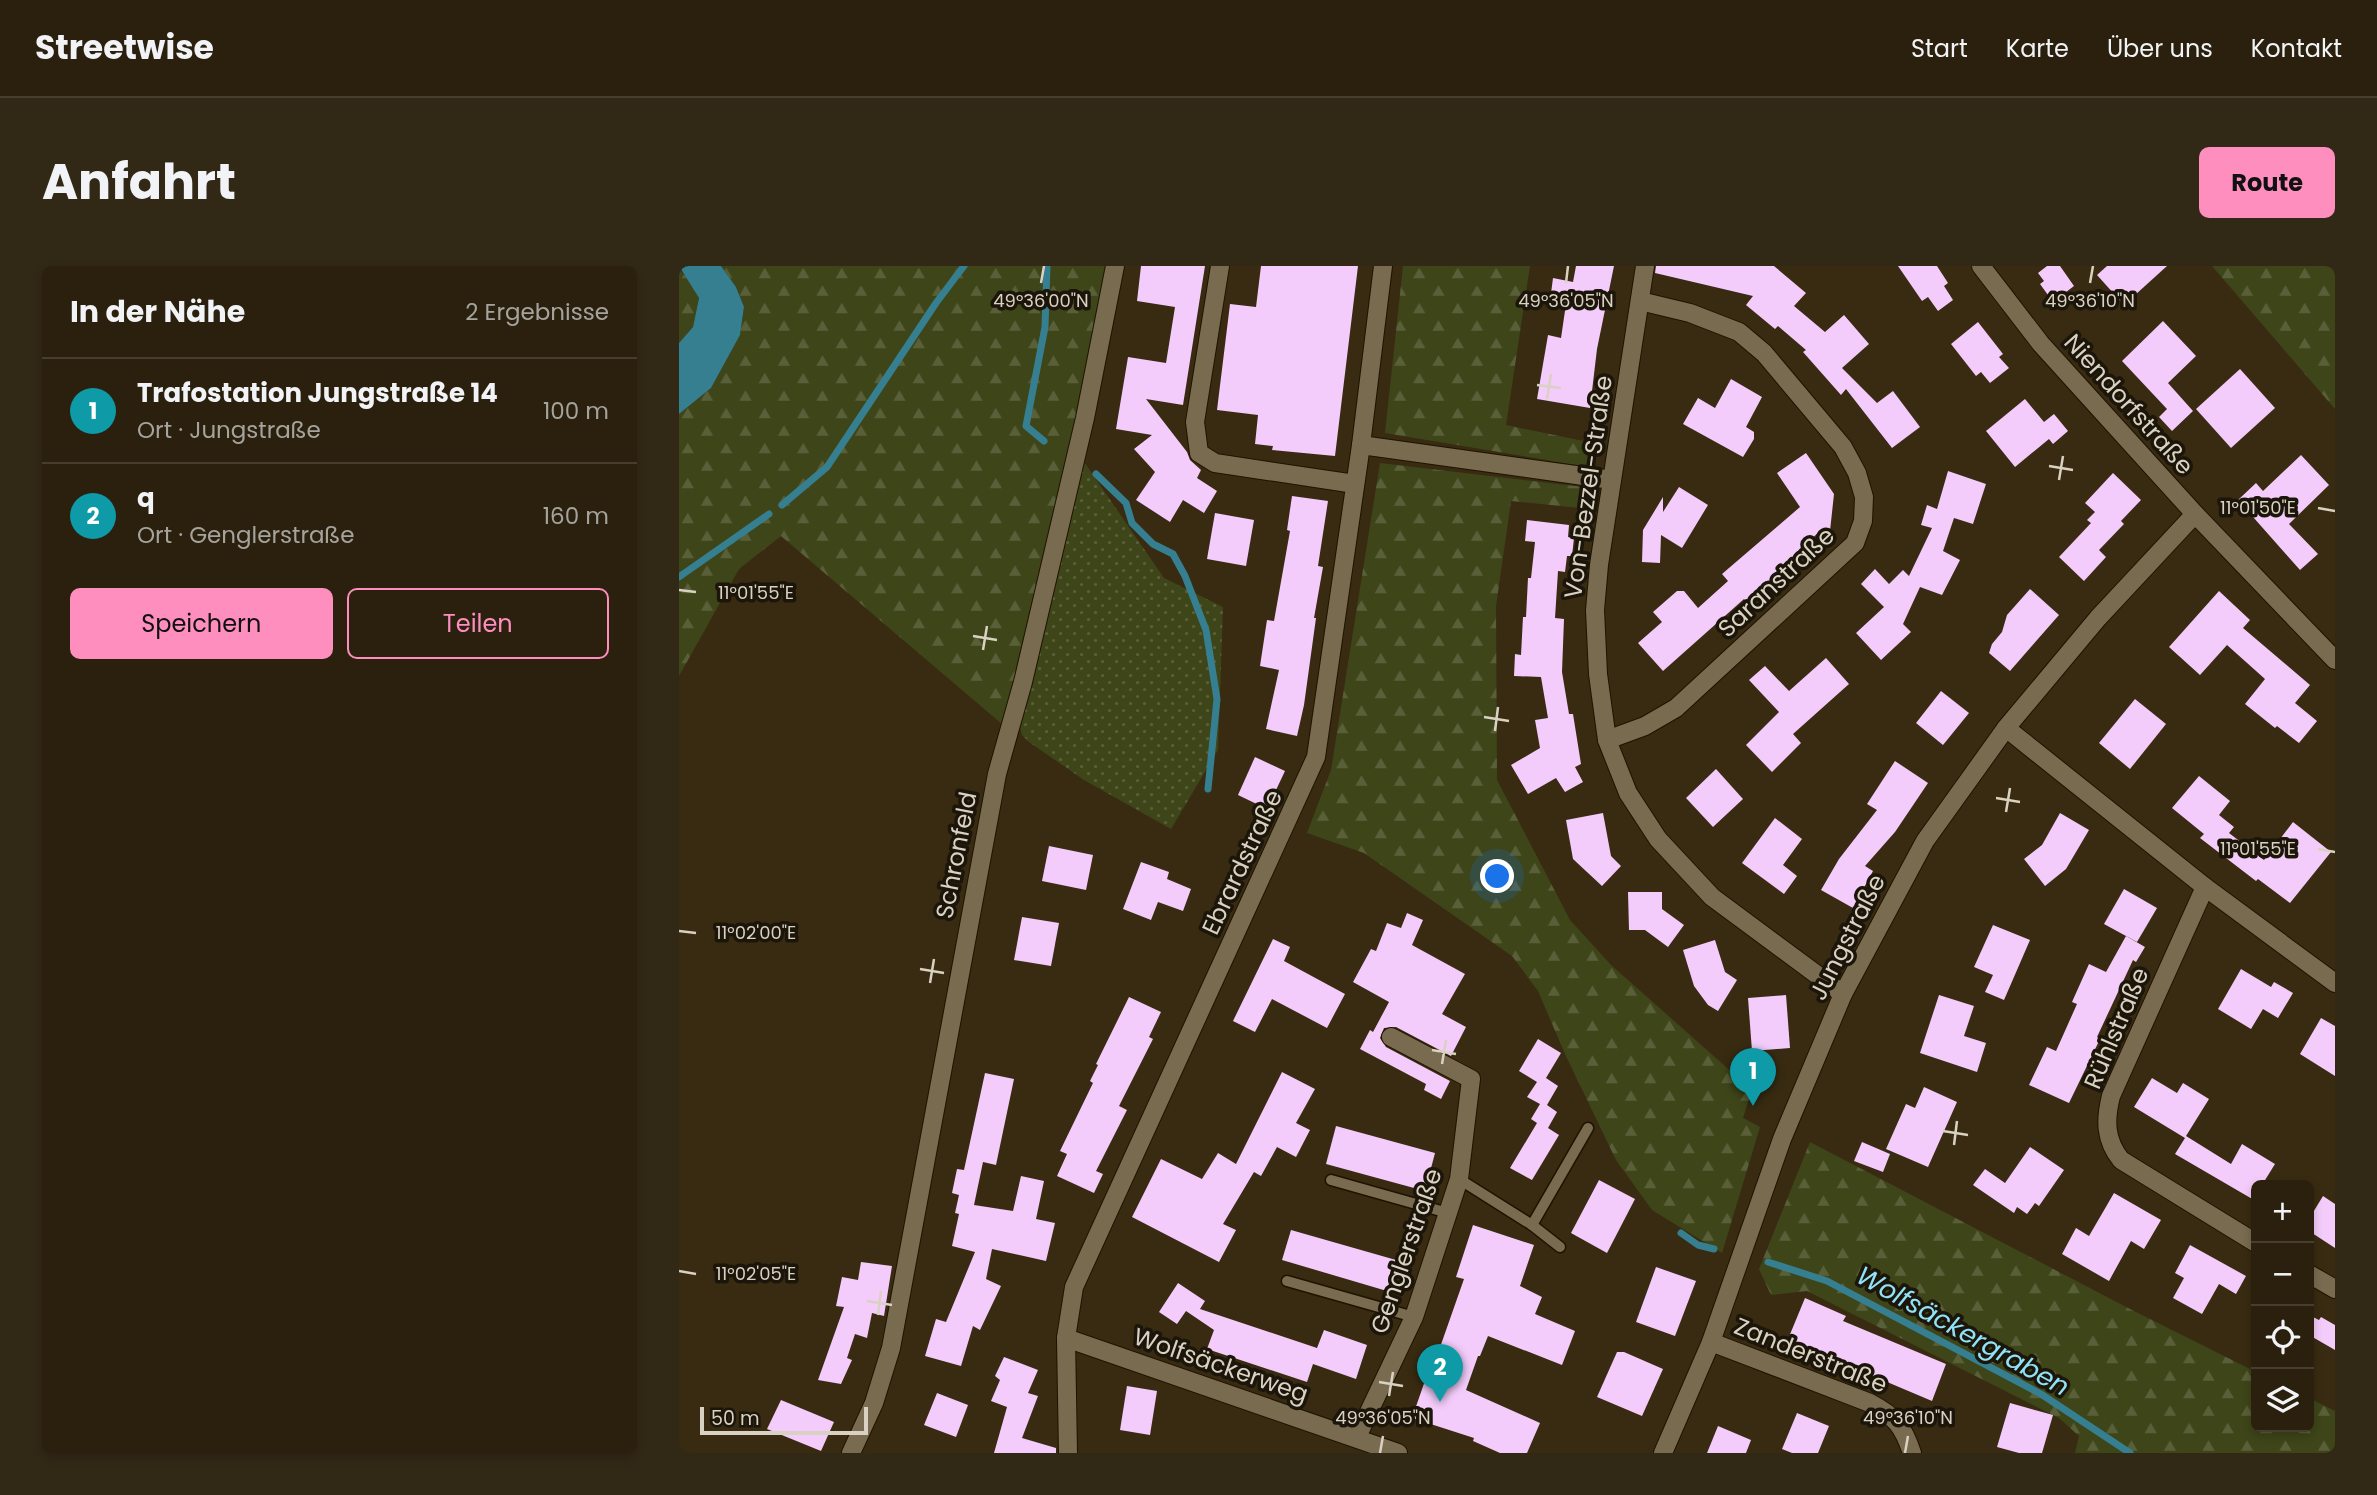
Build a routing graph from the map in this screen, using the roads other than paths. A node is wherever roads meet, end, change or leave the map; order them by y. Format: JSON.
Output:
{"nodes":[{"id":1,"x":1115,"y":266,"type":"edge"},
{"id":2,"x":1220,"y":266,"type":"edge"},
{"id":3,"x":1384,"y":266,"type":"edge"},
{"id":4,"x":1645,"y":266,"type":"edge"},
{"id":5,"x":1981,"y":266,"type":"edge"},
{"id":6,"x":1640,"y":301,"type":"junction"},
{"id":7,"x":1361,"y":445,"type":"junction"},
{"id":8,"x":1612,"y":480,"type":"junction"},
{"id":9,"x":1355,"y":484,"type":"junction"},
{"id":10,"x":2195,"y":514,"type":"junction"},
{"id":11,"x":2335,"y":660,"type":"edge"},
{"id":12,"x":2006,"y":728,"type":"junction"},
{"id":13,"x":1607,"y":740,"type":"junction"},
{"id":14,"x":2204,"y":887,"type":"junction"},
{"id":15,"x":2335,"y":983,"type":"edge"},
{"id":16,"x":1843,"y":994,"type":"junction"},
{"id":17,"x":1391,"y":1037,"type":"dead end"},
{"id":18,"x":1588,"y":1128,"type":"dead end"},
{"id":19,"x":1459,"y":1179,"type":"junction"},
{"id":20,"x":1331,"y":1180,"type":"dead end"},
{"id":21,"x":1448,"y":1213,"type":"junction"},
{"id":22,"x":1532,"y":1225,"type":"junction"},
{"id":23,"x":2251,"y":1240,"type":"edge"},
{"id":24,"x":1560,"y":1247,"type":"dead end"},
{"id":25,"x":2314,"y":1277,"type":"edge"},
{"id":26,"x":1287,"y":1281,"type":"dead end"},
{"id":27,"x":2335,"y":1289,"type":"edge"},
{"id":28,"x":1413,"y":1317,"type":"junction"},
{"id":29,"x":1066,"y":1338,"type":"junction"},
{"id":30,"x":1711,"y":1342,"type":"junction"},
{"id":31,"x":1357,"y":1437,"type":"junction"},
{"id":32,"x":851,"y":1453,"type":"edge"},
{"id":33,"x":1068,"y":1453,"type":"edge"},
{"id":34,"x":1398,"y":1453,"type":"edge"},
{"id":35,"x":1663,"y":1453,"type":"edge"},
{"id":36,"x":1912,"y":1453,"type":"edge"}],
"edges":[{"from":1,"to":32,"type":"street","name":"Schronfeld"},
{"from":2,"to":9,"type":"street"},
{"from":3,"to":7,"type":"street","name":"Ebrardstraße"},
{"from":4,"to":6,"type":"street","name":"Von-Bezzel-Straße"},
{"from":5,"to":10,"type":"street","name":"Niendorfstraße"},
{"from":6,"to":8,"type":"street","name":"Von-Bezzel-Straße"},
{"from":6,"to":13,"type":"street","name":"Saranstraße"},
{"from":7,"to":8,"type":"street"},
{"from":7,"to":9,"type":"street","name":"Ebrardstraße"},
{"from":8,"to":13,"type":"street","name":"Von-Bezzel-Straße"},
{"from":9,"to":29,"type":"street","name":"Ebrardstraße"},
{"from":10,"to":11,"type":"street","name":"Niendorfstraße"},
{"from":10,"to":12,"type":"street","name":"Jungstraße"},
{"from":12,"to":14,"type":"street"},
{"from":12,"to":16,"type":"street","name":"Jungstraße"},
{"from":13,"to":16,"type":"street","name":"Von-Bezzel-Straße"},
{"from":14,"to":15,"type":"street"},
{"from":14,"to":23,"type":"street","name":"Rühlstraße"},
{"from":16,"to":30,"type":"street","name":"Jungstraße"},
{"from":17,"to":19,"type":"street","name":"Genglerstraße"},
{"from":18,"to":22,"type":"lane"},
{"from":19,"to":21,"type":"street","name":"Genglerstraße"},
{"from":19,"to":22,"type":"lane"},
{"from":20,"to":21,"type":"lane"},
{"from":21,"to":28,"type":"street","name":"Genglerstraße"},
{"from":22,"to":24,"type":"lane"},
{"from":25,"to":27,"type":"street"},
{"from":26,"to":28,"type":"lane"},
{"from":28,"to":31,"type":"street","name":"Genglerstraße"},
{"from":29,"to":31,"type":"street","name":"Wolfsäckerweg"},
{"from":29,"to":33,"type":"street","name":"Ebrardstraße"},
{"from":30,"to":35,"type":"street","name":"Jungstraße"},
{"from":30,"to":36,"type":"street","name":"Zanderstraße"},
{"from":31,"to":34,"type":"street","name":"Wolfsäckerweg"}]}
